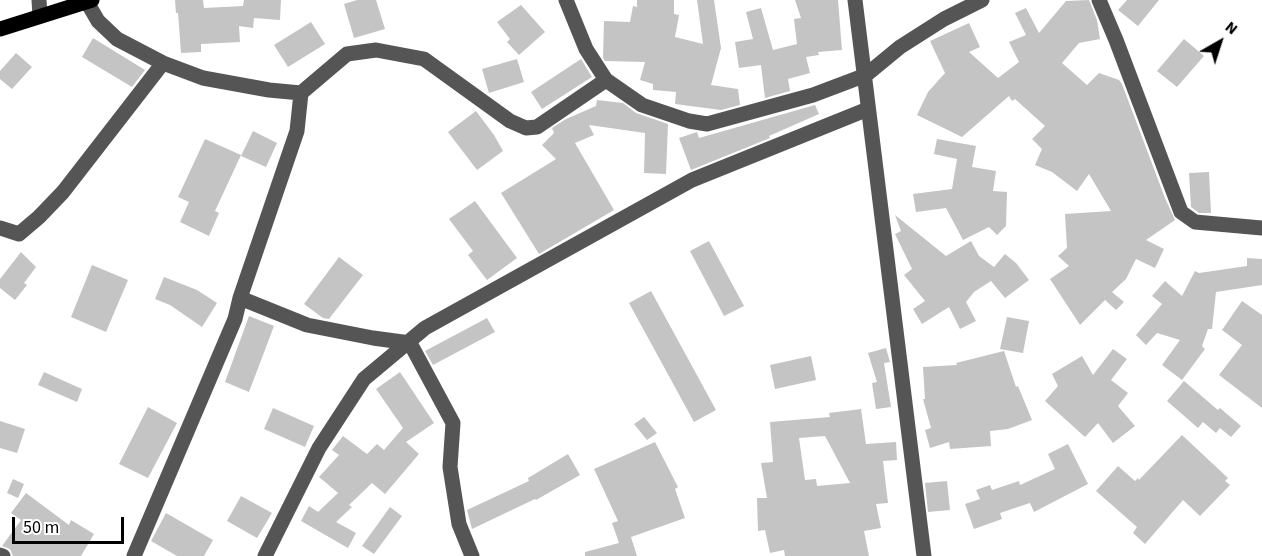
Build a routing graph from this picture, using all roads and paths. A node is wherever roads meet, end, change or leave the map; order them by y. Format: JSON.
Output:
{"nodes":[{"id":1,"x":39,"y":0,"type":"edge"},
{"id":2,"x":566,"y":0,"type":"edge"},
{"id":3,"x":855,"y":0,"type":"edge"},
{"id":4,"x":982,"y":0,"type":"edge"},
{"id":5,"x":1099,"y":0,"type":"edge"},
{"id":6,"x":89,"y":1,"type":"edge"},
{"id":7,"x":40,"y":16,"type":"junction"},
{"id":8,"x":0,"y":30,"type":"edge"},
{"id":9,"x":163,"y":63,"type":"junction"},
{"id":10,"x":866,"y":75,"type":"junction"},
{"id":11,"x":606,"y":80,"type":"junction"},
{"id":12,"x":301,"y":93,"type":"junction"},
{"id":13,"x":868,"y":109,"type":"junction"},
{"id":14,"x":0,"y":228,"type":"edge"},
{"id":15,"x":1262,"y":228,"type":"edge"},
{"id":16,"x":240,"y":298,"type":"junction"},
{"id":17,"x":410,"y":343,"type":"junction"},
{"id":18,"x":134,"y":556,"type":"edge"},
{"id":19,"x":265,"y":556,"type":"edge"},
{"id":20,"x":472,"y":556,"type":"edge"},
{"id":21,"x":924,"y":556,"type":"edge"}],
"edges":[{"from":1,"to":7,"type":"street"},
{"from":2,"to":11,"type":"street"},
{"from":3,"to":10,"type":"street"},
{"from":4,"to":10,"type":"street"},
{"from":5,"to":15,"type":"street"},
{"from":6,"to":7,"type":"main road"},
{"from":6,"to":9,"type":"street"},
{"from":7,"to":8,"type":"main road"},
{"from":9,"to":12,"type":"street"},
{"from":9,"to":14,"type":"street"},
{"from":10,"to":11,"type":"street"},
{"from":10,"to":13,"type":"street"},
{"from":11,"to":12,"type":"street"},
{"from":12,"to":16,"type":"street"},
{"from":13,"to":17,"type":"street"},
{"from":13,"to":21,"type":"street"},
{"from":16,"to":17,"type":"street"},
{"from":16,"to":18,"type":"street"},
{"from":17,"to":19,"type":"street"},
{"from":17,"to":20,"type":"street"}]}
